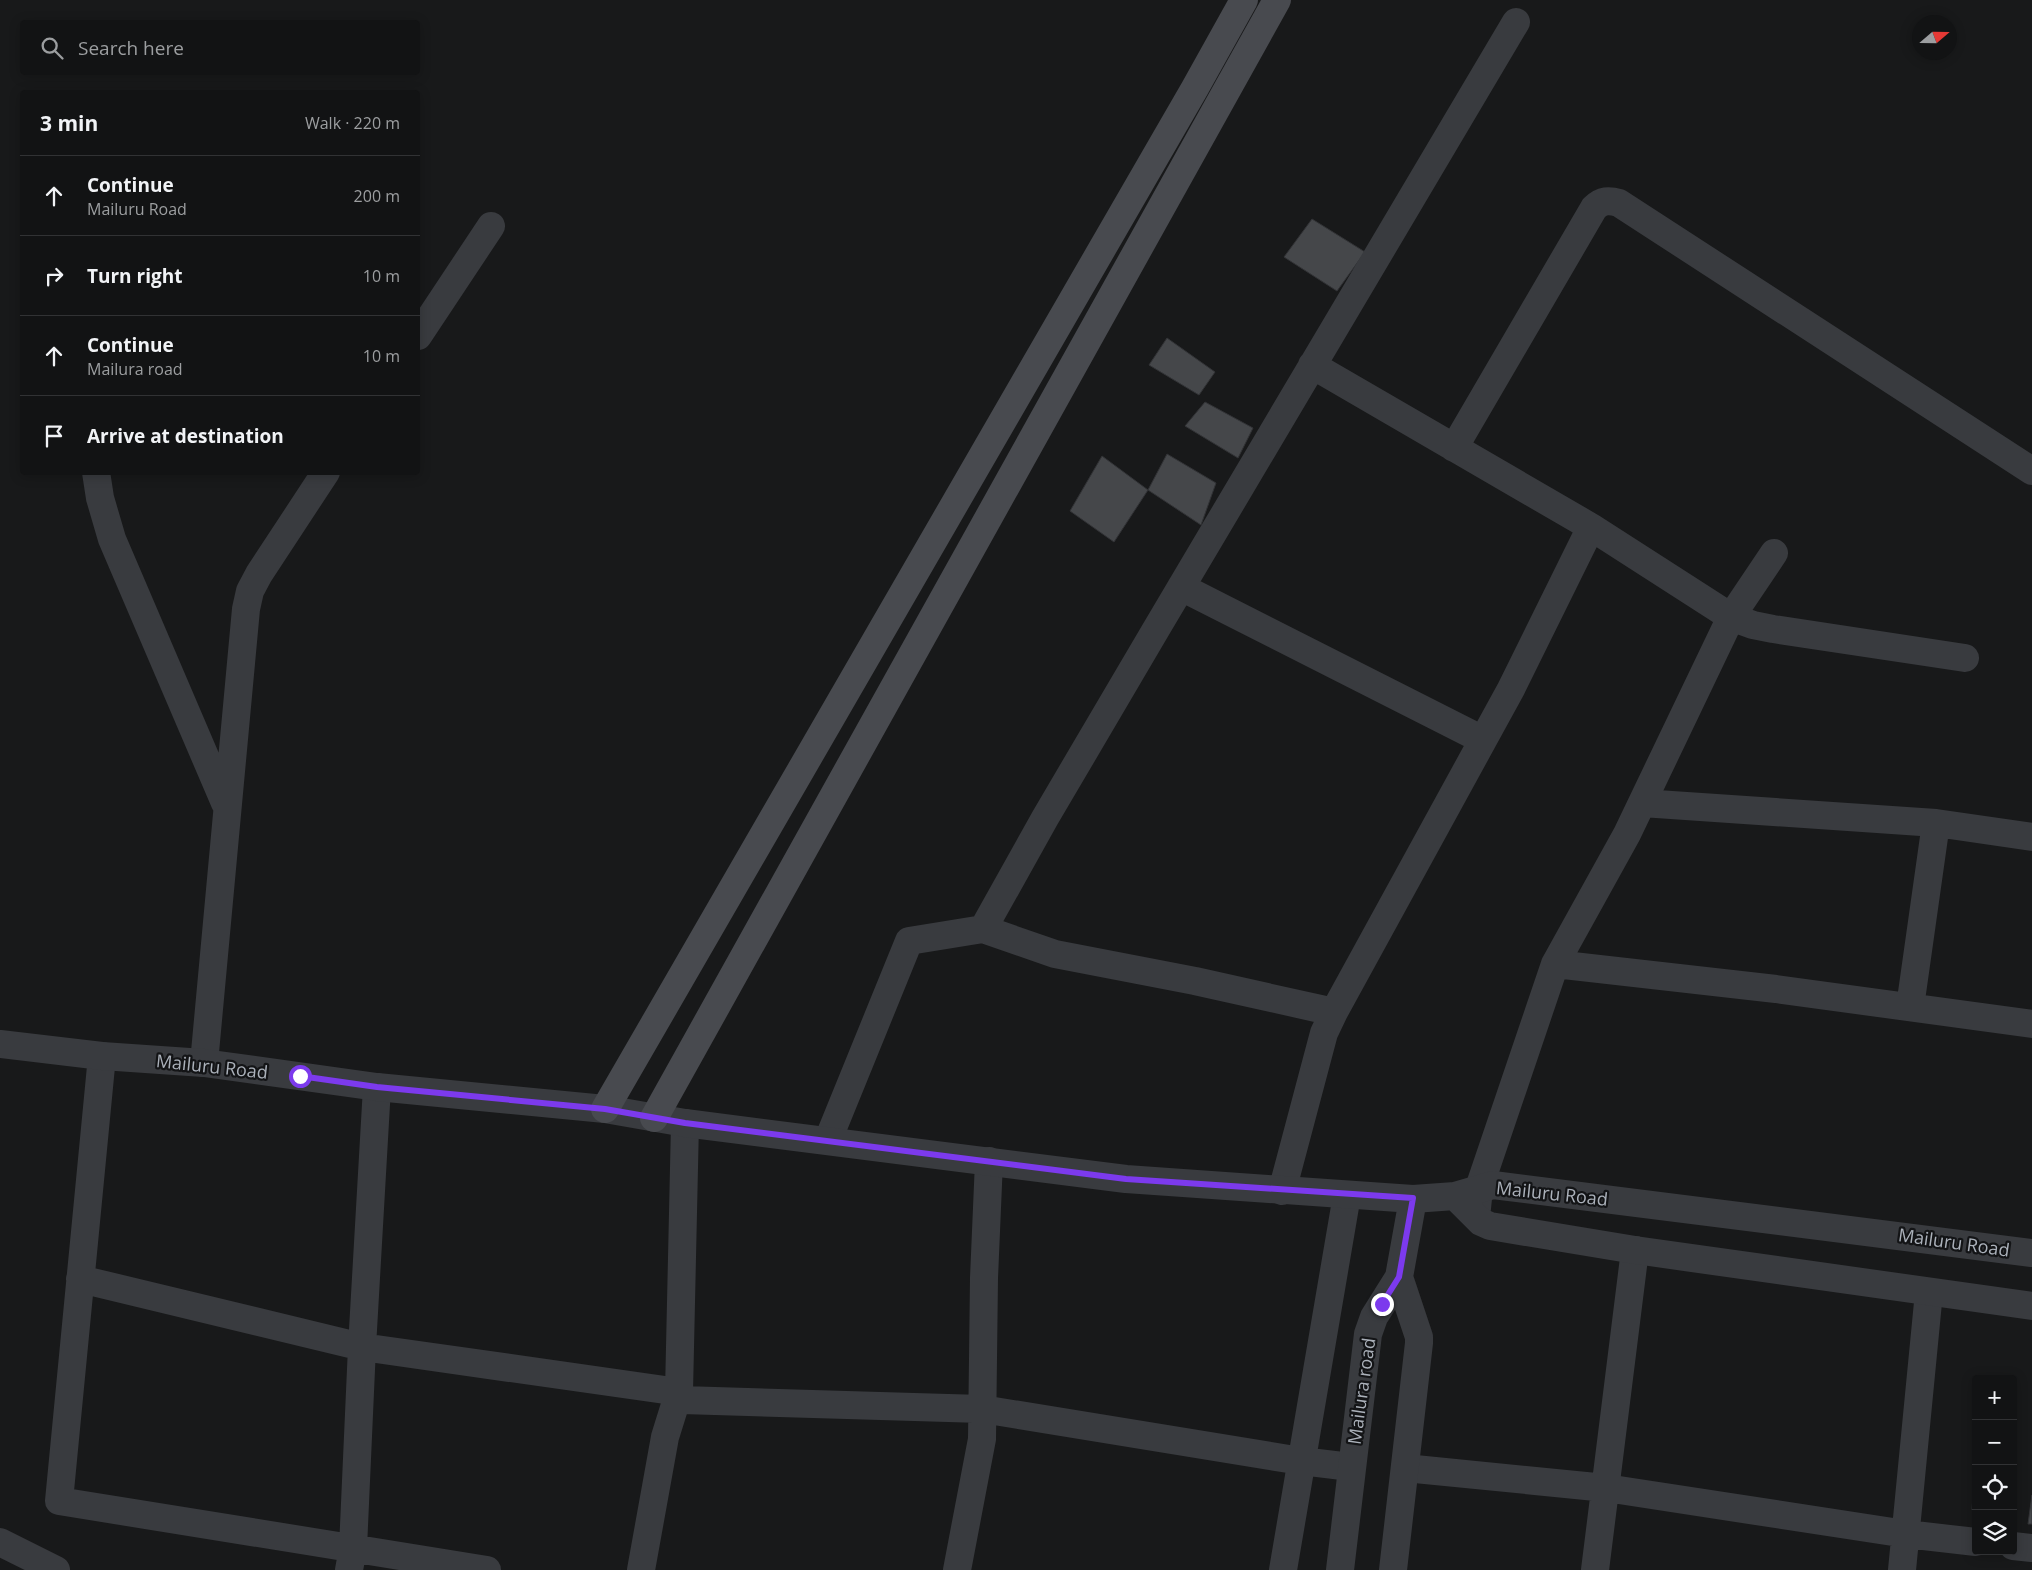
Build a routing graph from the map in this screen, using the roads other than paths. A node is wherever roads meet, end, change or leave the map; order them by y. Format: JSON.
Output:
{"nodes":[{"id":1,"x":1244,"y":0,"type":"edge"},
{"id":2,"x":1277,"y":0,"type":"edge"},
{"id":3,"x":1516,"y":22,"type":"dead end"},
{"id":4,"x":492,"y":226,"type":"dead end"},
{"id":5,"x":420,"y":333,"type":"edge"},
{"id":6,"x":1312,"y":365,"type":"junction"},
{"id":7,"x":1454,"y":448,"type":"junction"},
{"id":8,"x":2032,"y":471,"type":"edge"},
{"id":9,"x":96,"y":475,"type":"edge"},
{"id":10,"x":324,"y":475,"type":"edge"},
{"id":11,"x":1591,"y":527,"type":"junction"},
{"id":12,"x":1774,"y":553,"type":"dead end"},
{"id":13,"x":1181,"y":587,"type":"junction"},
{"id":14,"x":1731,"y":617,"type":"junction"},
{"id":15,"x":1965,"y":658,"type":"dead end"},
{"id":16,"x":1483,"y":740,"type":"junction"},
{"id":17,"x":1642,"y":803,"type":"junction"},
{"id":18,"x":227,"y":807,"type":"junction"},
{"id":19,"x":1936,"y":823,"type":"junction"},
{"id":20,"x":2032,"y":837,"type":"edge"},
{"id":21,"x":983,"y":929,"type":"junction"},
{"id":22,"x":1555,"y":964,"type":"junction"},
{"id":23,"x":1910,"y":1007,"type":"junction"},
{"id":24,"x":1334,"y":1012,"type":"junction"},
{"id":25,"x":2032,"y":1024,"type":"edge"},
{"id":26,"x":0,"y":1044,"type":"edge"},
{"id":27,"x":102,"y":1056,"type":"junction"},
{"id":28,"x":204,"y":1062,"type":"junction"},
{"id":29,"x":377,"y":1087,"type":"junction"},
{"id":30,"x":605,"y":1109,"type":"junction"},
{"id":31,"x":654,"y":1118,"type":"junction"},
{"id":32,"x":685,"y":1123,"type":"junction"},
{"id":33,"x":828,"y":1140,"type":"junction"},
{"id":34,"x":989,"y":1161,"type":"junction"},
{"id":35,"x":1282,"y":1191,"type":"junction"},
{"id":36,"x":1467,"y":1192,"type":"junction"},
{"id":37,"x":1347,"y":1195,"type":"junction"},
{"id":38,"x":1413,"y":1198,"type":"junction"},
{"id":39,"x":1635,"y":1250,"type":"junction"},
{"id":40,"x":2032,"y":1253,"type":"edge"},
{"id":41,"x":1399,"y":1277,"type":"junction"},
{"id":42,"x":80,"y":1279,"type":"junction"},
{"id":43,"x":1929,"y":1292,"type":"junction"},
{"id":44,"x":2032,"y":1306,"type":"edge"},
{"id":45,"x":362,"y":1347,"type":"junction"},
{"id":46,"x":679,"y":1392,"type":"junction"},
{"id":47,"x":982,"y":1409,"type":"junction"},
{"id":48,"x":1301,"y":1461,"type":"junction"},
{"id":49,"x":1351,"y":1467,"type":"junction"},
{"id":50,"x":1405,"y":1468,"type":"junction"},
{"id":51,"x":1606,"y":1488,"type":"junction"},
{"id":52,"x":1906,"y":1534,"type":"junction"},
{"id":53,"x":0,"y":1542,"type":"edge"},
{"id":54,"x":1972,"y":1542,"type":"edge"},
{"id":55,"x":2017,"y":1546,"type":"edge"},
{"id":56,"x":2032,"y":1548,"type":"edge"},
{"id":57,"x":351,"y":1559,"type":"edge"},
{"id":58,"x":56,"y":1570,"type":"edge"},
{"id":59,"x":487,"y":1570,"type":"edge"},
{"id":60,"x":640,"y":1570,"type":"edge"},
{"id":61,"x":957,"y":1570,"type":"edge"},
{"id":62,"x":1283,"y":1570,"type":"edge"},
{"id":63,"x":1340,"y":1570,"type":"edge"},
{"id":64,"x":1393,"y":1570,"type":"edge"},
{"id":65,"x":1595,"y":1570,"type":"edge"},
{"id":66,"x":1902,"y":1570,"type":"edge"}],
"edges":[{"from":1,"to":30,"type":"main road"},
{"from":2,"to":31,"type":"main road"},
{"from":3,"to":6,"type":"street"},
{"from":4,"to":5,"type":"street"},
{"from":6,"to":7,"type":"street"},
{"from":6,"to":13,"type":"street"},
{"from":7,"to":8,"type":"street"},
{"from":7,"to":11,"type":"street"},
{"from":9,"to":18,"type":"street"},
{"from":10,"to":18,"type":"street"},
{"from":11,"to":14,"type":"street"},
{"from":11,"to":16,"type":"street"},
{"from":12,"to":14,"type":"street"},
{"from":13,"to":16,"type":"street"},
{"from":13,"to":21,"type":"street"},
{"from":14,"to":15,"type":"street"},
{"from":14,"to":17,"type":"street"},
{"from":16,"to":24,"type":"street"},
{"from":17,"to":19,"type":"street"},
{"from":17,"to":22,"type":"street"},
{"from":18,"to":28,"type":"street"},
{"from":19,"to":20,"type":"street"},
{"from":19,"to":23,"type":"street"},
{"from":21,"to":24,"type":"street"},
{"from":21,"to":33,"type":"street"},
{"from":22,"to":23,"type":"street"},
{"from":22,"to":36,"type":"street"},
{"from":23,"to":25,"type":"street"},
{"from":24,"to":35,"type":"street"},
{"from":26,"to":27,"type":"street","name":"Mailuru Road"},
{"from":27,"to":28,"type":"street","name":"Mailuru Road"},
{"from":27,"to":42,"type":"street"},
{"from":28,"to":29,"type":"street","name":"Mailuru Road"},
{"from":29,"to":30,"type":"street","name":"Mailuru Road"},
{"from":29,"to":45,"type":"street"},
{"from":30,"to":31,"type":"street","name":"Mailuru Road"},
{"from":31,"to":32,"type":"street","name":"Mailuru Road"},
{"from":32,"to":33,"type":"street","name":"Mailuru Road"},
{"from":32,"to":46,"type":"street"},
{"from":33,"to":34,"type":"street","name":"Mailuru Road"},
{"from":34,"to":35,"type":"street","name":"Mailuru Road"},
{"from":34,"to":47,"type":"street"},
{"from":35,"to":37,"type":"street","name":"Mailuru Road"},
{"from":36,"to":38,"type":"street","name":"Mailuru Road"},
{"from":36,"to":39,"type":"street"},
{"from":36,"to":40,"type":"street","name":"Mailuru Road"},
{"from":37,"to":38,"type":"street","name":"Mailuru Road"},
{"from":37,"to":48,"type":"street"},
{"from":38,"to":41,"type":"street"},
{"from":39,"to":43,"type":"street"},
{"from":39,"to":51,"type":"street"},
{"from":41,"to":49,"type":"street","name":"Mailura road"},
{"from":41,"to":50,"type":"street"},
{"from":42,"to":45,"type":"street"},
{"from":42,"to":57,"type":"street"},
{"from":43,"to":44,"type":"street"},
{"from":43,"to":52,"type":"street"},
{"from":45,"to":46,"type":"street"},
{"from":45,"to":57,"type":"street"},
{"from":46,"to":47,"type":"street"},
{"from":46,"to":60,"type":"street"},
{"from":47,"to":48,"type":"street"},
{"from":47,"to":61,"type":"street"},
{"from":48,"to":49,"type":"street"},
{"from":48,"to":62,"type":"street"},
{"from":49,"to":63,"type":"street","name":"Mailura road"},
{"from":50,"to":51,"type":"street"},
{"from":50,"to":64,"type":"street"},
{"from":51,"to":52,"type":"street"},
{"from":51,"to":65,"type":"street"},
{"from":52,"to":54,"type":"street"},
{"from":52,"to":66,"type":"street"},
{"from":53,"to":58,"type":"street"},
{"from":55,"to":56,"type":"street"},
{"from":57,"to":59,"type":"street"}]}
